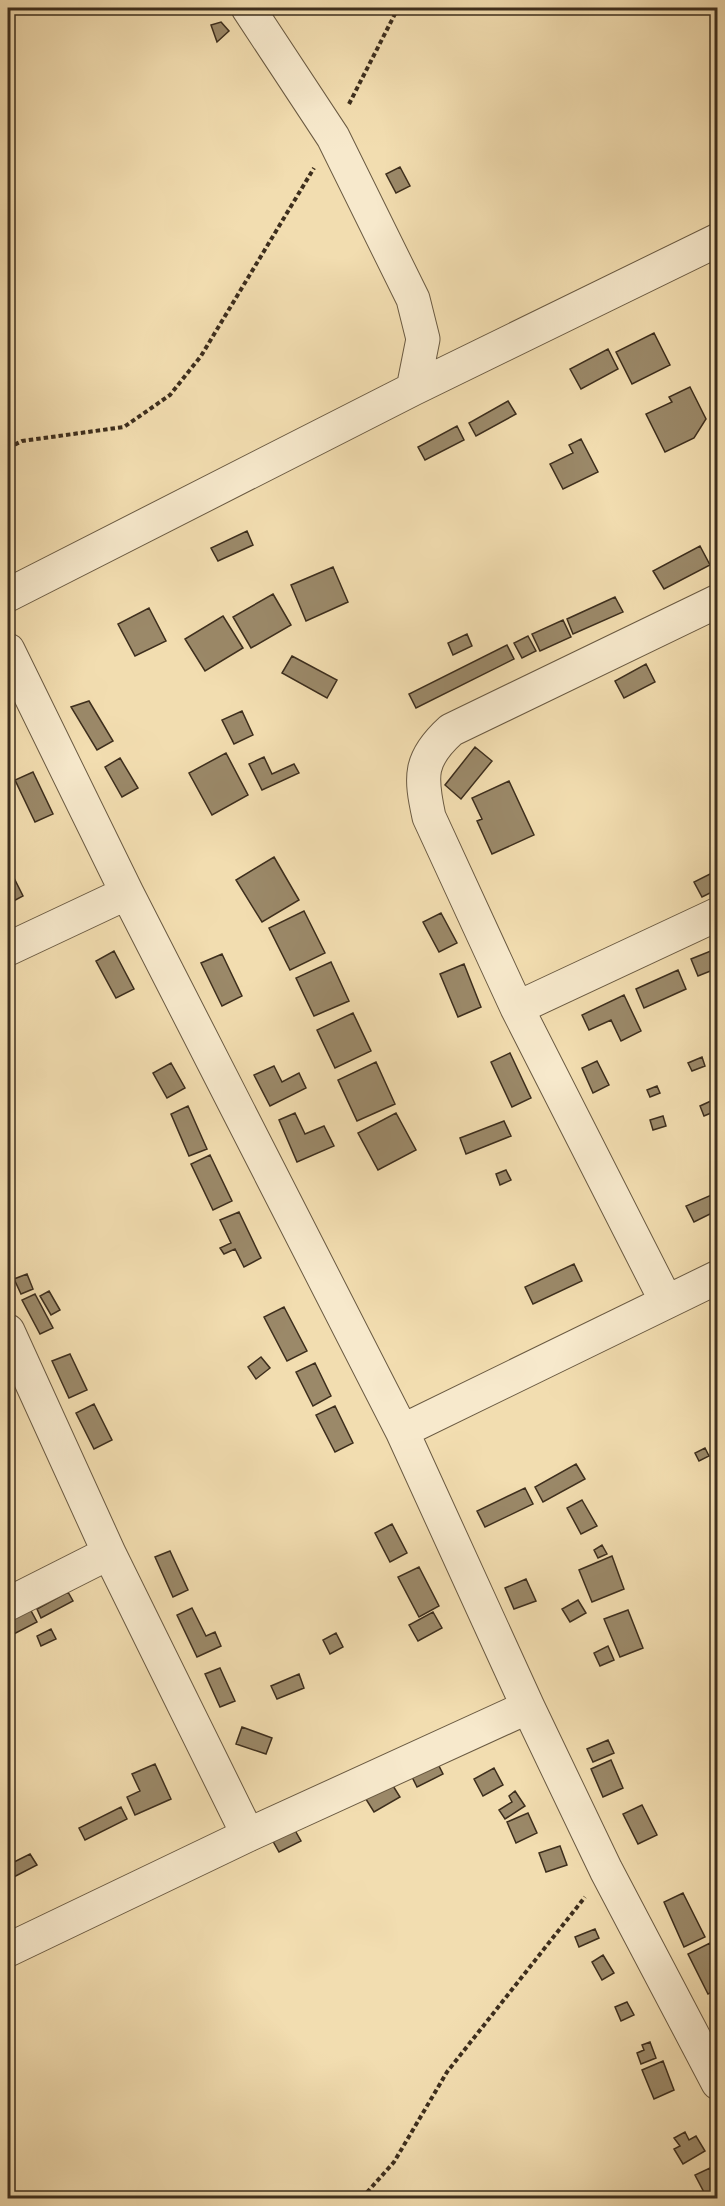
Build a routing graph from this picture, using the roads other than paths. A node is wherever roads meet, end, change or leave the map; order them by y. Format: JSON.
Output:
{"nodes":[{"id":1,"x":248,"y":8,"type":"edge"},
{"id":2,"x":717,"y":240,"type":"edge"},
{"id":3,"x":413,"y":389,"type":"junction"},
{"id":4,"x":8,"y":595,"type":"edge"},
{"id":5,"x":717,"y":601,"type":"edge"},
{"id":6,"x":8,"y":650,"type":"edge"},
{"id":7,"x":127,"y":893,"type":"junction"},
{"id":8,"x":717,"y":914,"type":"edge"},
{"id":9,"x":8,"y":949,"type":"edge"},
{"id":10,"x":517,"y":1008,"type":"junction"},
{"id":11,"x":717,"y":1277,"type":"edge"},
{"id":12,"x":666,"y":1302,"type":"junction"},
{"id":13,"x":8,"y":1331,"type":"edge"},
{"id":14,"x":402,"y":1431,"type":"junction"},
{"id":15,"x":109,"y":1553,"type":"junction"},
{"id":16,"x":8,"y":1604,"type":"edge"},
{"id":17,"x":528,"y":1707,"type":"junction"},
{"id":18,"x":248,"y":1835,"type":"junction"},
{"id":19,"x":8,"y":1950,"type":"edge"},
{"id":20,"x":717,"y":2083,"type":"edge"}],
"edges":[{"from":1,"to":3,"type":"street"},
{"from":2,"to":3,"type":"street"},
{"from":3,"to":4,"type":"street"},
{"from":5,"to":10,"type":"street"},
{"from":6,"to":7,"type":"street"},
{"from":7,"to":9,"type":"street"},
{"from":7,"to":14,"type":"street"},
{"from":8,"to":10,"type":"street"},
{"from":10,"to":12,"type":"street"},
{"from":11,"to":12,"type":"street"},
{"from":12,"to":14,"type":"street"},
{"from":13,"to":15,"type":"street"},
{"from":14,"to":17,"type":"street"},
{"from":15,"to":16,"type":"street"},
{"from":15,"to":18,"type":"street"},
{"from":17,"to":18,"type":"street"},
{"from":17,"to":20,"type":"street"},
{"from":18,"to":19,"type":"street"}]}
